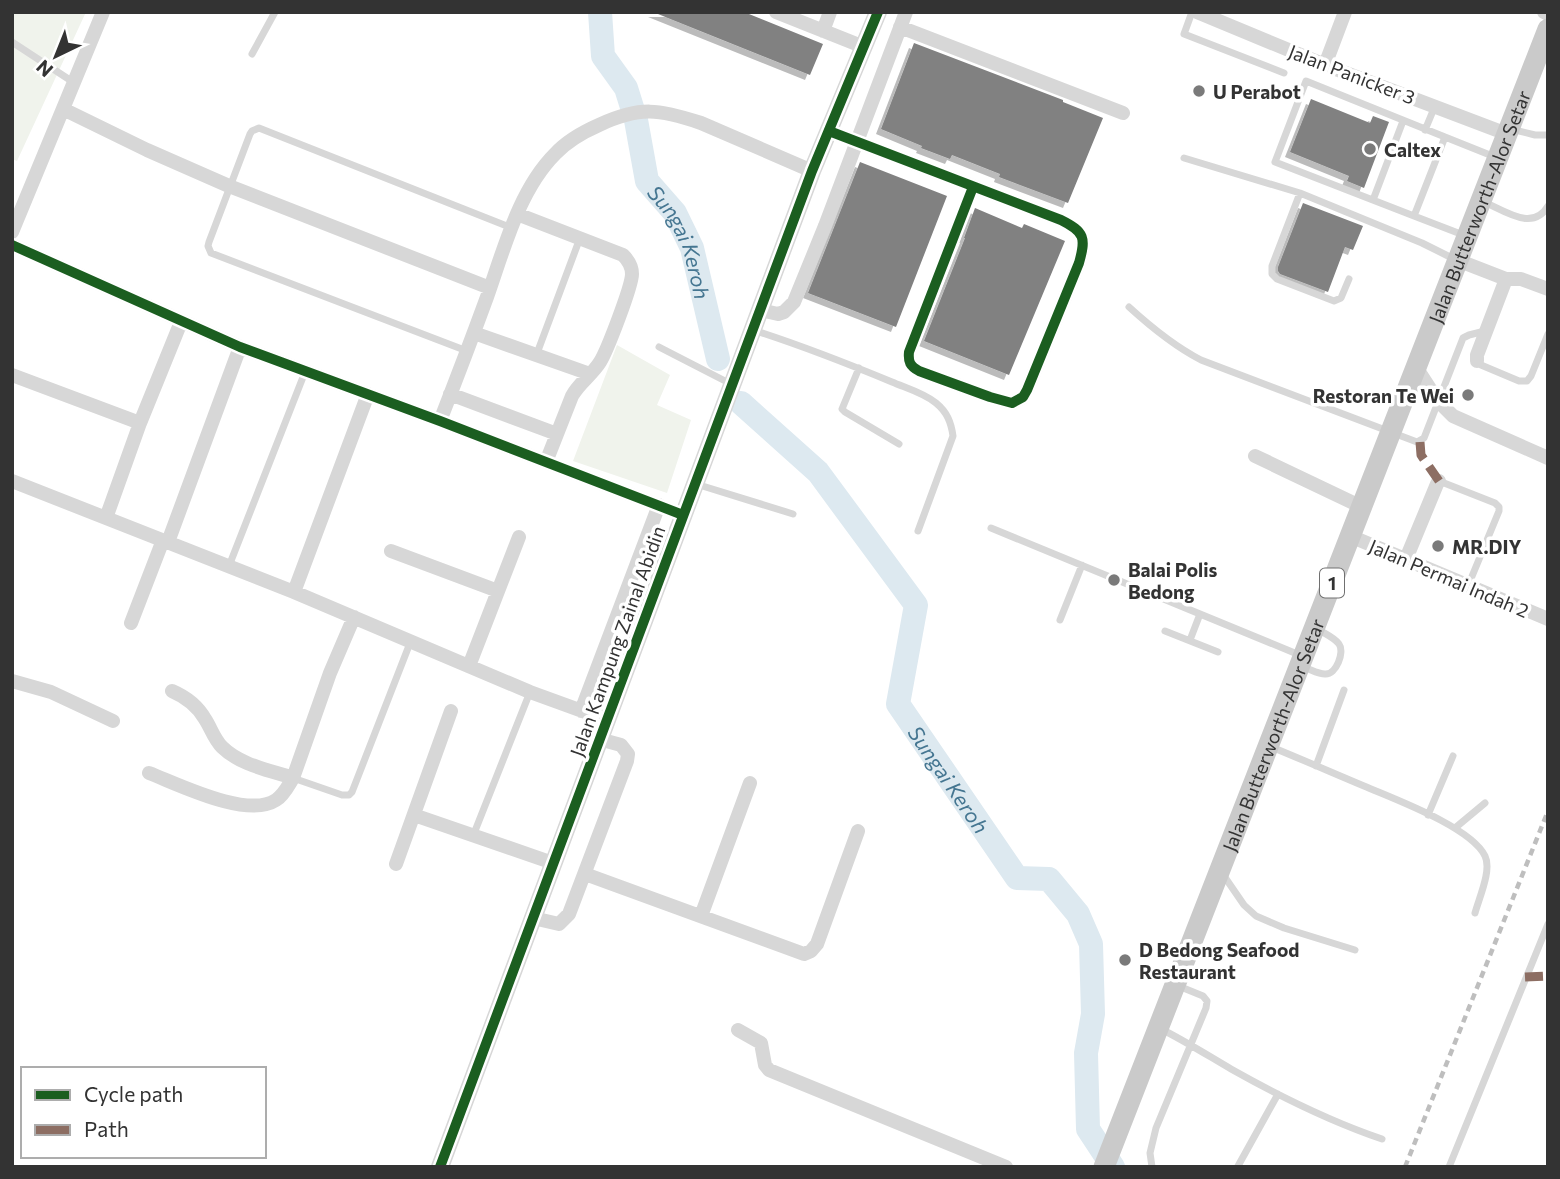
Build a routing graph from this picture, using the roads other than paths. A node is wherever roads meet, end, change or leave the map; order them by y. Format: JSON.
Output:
{"nodes":[{"id":1,"x":103,"y":12,"type":"edge"},
{"id":2,"x":275,"y":12,"type":"edge"},
{"id":3,"x":776,"y":12,"type":"edge"},
{"id":4,"x":830,"y":12,"type":"edge"},
{"id":5,"x":878,"y":12,"type":"edge"},
{"id":6,"x":906,"y":12,"type":"edge"},
{"id":7,"x":1195,"y":12,"type":"edge"},
{"id":8,"x":1345,"y":12,"type":"edge"},
{"id":9,"x":900,"y":27,"type":"junction"},
{"id":10,"x":1548,"y":29,"type":"edge"},
{"id":11,"x":823,"y":31,"type":"junction"},
{"id":12,"x":12,"y":42,"type":"edge"},
{"id":13,"x":864,"y":47,"type":"junction"},
{"id":14,"x":252,"y":54,"type":"dead end"},
{"id":15,"x":1325,"y":65,"type":"junction"},
{"id":16,"x":1284,"y":73,"type":"dead end"},
{"id":17,"x":73,"y":82,"type":"junction"},
{"id":18,"x":1435,"y":106,"type":"junction"},
{"id":19,"x":63,"y":108,"type":"junction"},
{"id":20,"x":1123,"y":113,"type":"dead end"},
{"id":21,"x":1403,"y":121,"type":"junction"},
{"id":22,"x":1425,"y":130,"type":"junction"},
{"id":23,"x":829,"y":131,"type":"junction"},
{"id":24,"x":1508,"y":131,"type":"junction"},
{"id":25,"x":1548,"y":135,"type":"edge"},
{"id":26,"x":1444,"y":137,"type":"junction"},
{"id":27,"x":857,"y":141,"type":"junction"},
{"id":28,"x":1184,"y":158,"type":"dead end"},
{"id":29,"x":1497,"y":158,"type":"junction"},
{"id":30,"x":812,"y":171,"type":"junction"},
{"id":31,"x":229,"y":186,"type":"junction"},
{"id":32,"x":973,"y":187,"type":"junction"},
{"id":33,"x":1300,"y":193,"type":"junction"},
{"id":34,"x":1373,"y":200,"type":"junction"},
{"id":35,"x":1480,"y":201,"type":"junction"},
{"id":36,"x":1548,"y":205,"type":"edge"},
{"id":37,"x":1414,"y":216,"type":"junction"},
{"id":38,"x":514,"y":221,"type":"junction"},
{"id":39,"x":12,"y":232,"type":"edge"},
{"id":40,"x":1467,"y":237,"type":"junction"},
{"id":41,"x":580,"y":238,"type":"junction"},
{"id":42,"x":12,"y":245,"type":"edge"},
{"id":43,"x":1457,"y":260,"type":"junction"},
{"id":44,"x":1349,"y":279,"type":"dead end"},
{"id":45,"x":1506,"y":279,"type":"junction"},
{"id":46,"x":490,"y":288,"type":"junction"},
{"id":47,"x":1548,"y":289,"type":"edge"},
{"id":48,"x":1129,"y":307,"type":"dead end"},
{"id":49,"x":760,"y":310,"type":"junction"},
{"id":50,"x":181,"y":322,"type":"junction"},
{"id":51,"x":753,"y":330,"type":"junction"},
{"id":52,"x":1486,"y":331,"type":"junction"},
{"id":53,"x":474,"y":333,"type":"junction"},
{"id":54,"x":1548,"y":334,"type":"edge"},
{"id":55,"x":659,"y":346,"type":"dead end"},
{"id":56,"x":240,"y":347,"type":"junction"},
{"id":57,"x":467,"y":351,"type":"junction"},
{"id":58,"x":537,"y":356,"type":"junction"},
{"id":59,"x":1477,"y":361,"type":"joint"},
{"id":60,"x":1416,"y":367,"type":"junction"},
{"id":61,"x":859,"y":368,"type":"junction"},
{"id":62,"x":305,"y":372,"type":"junction"},
{"id":63,"x":590,"y":374,"type":"junction"},
{"id":64,"x":12,"y":375,"type":"edge"},
{"id":65,"x":732,"y":385,"type":"junction"},
{"id":66,"x":368,"y":394,"type":"junction"},
{"id":67,"x":450,"y":394,"type":"junction"},
{"id":68,"x":1438,"y":401,"type":"junction"},
{"id":69,"x":440,"y":421,"type":"junction"},
{"id":70,"x":140,"y":423,"type":"junction"},
{"id":71,"x":1391,"y":432,"type":"junction"},
{"id":72,"x":557,"y":434,"type":"junction"},
{"id":73,"x":899,"y":444,"type":"dead end"},
{"id":74,"x":1255,"y":456,"type":"dead end"},
{"id":75,"x":1548,"y":458,"type":"edge"},
{"id":76,"x":546,"y":462,"type":"junction"},
{"id":77,"x":12,"y":481,"type":"edge"},
{"id":78,"x":1439,"y":481,"type":"joint"},
{"id":79,"x":695,"y":483,"type":"junction"},
{"id":80,"x":659,"y":505,"type":"junction"},
{"id":81,"x":1362,"y":507,"type":"junction"},
{"id":82,"x":793,"y":514,"type":"dead end"},
{"id":83,"x":683,"y":515,"type":"junction"},
{"id":84,"x":106,"y":518,"type":"junction"},
{"id":85,"x":991,"y":528,"type":"dead end"},
{"id":86,"x":918,"y":531,"type":"dead end"},
{"id":87,"x":1350,"y":536,"type":"junction"},
{"id":88,"x":519,"y":537,"type":"dead end"},
{"id":89,"x":166,"y":541,"type":"junction"},
{"id":90,"x":391,"y":551,"type":"dead end"},
{"id":91,"x":1406,"y":559,"type":"junction"},
{"id":92,"x":1082,"y":565,"type":"junction"},
{"id":93,"x":229,"y":566,"type":"junction"},
{"id":94,"x":1468,"y":586,"type":"junction"},
{"id":95,"x":498,"y":590,"type":"junction"},
{"id":96,"x":294,"y":592,"type":"junction"},
{"id":97,"x":1200,"y":614,"type":"junction"},
{"id":98,"x":354,"y":617,"type":"junction"},
{"id":99,"x":1548,"y":619,"type":"edge"},
{"id":100,"x":1060,"y":620,"type":"dead end"},
{"id":101,"x":131,"y":623,"type":"dead end"},
{"id":102,"x":1315,"y":627,"type":"junction"},
{"id":103,"x":1165,"y":631,"type":"dead end"},
{"id":104,"x":1190,"y":640,"type":"junction"},
{"id":105,"x":410,"y":643,"type":"junction"},
{"id":106,"x":1218,"y":652,"type":"dead end"},
{"id":107,"x":1301,"y":661,"type":"junction"},
{"id":108,"x":469,"y":666,"type":"junction"},
{"id":109,"x":12,"y":681,"type":"edge"},
{"id":110,"x":1344,"y":690,"type":"dead end"},
{"id":111,"x":172,"y":691,"type":"dead end"},
{"id":112,"x":530,"y":692,"type":"junction"},
{"id":113,"x":451,"y":711,"type":"dead end"},
{"id":114,"x":581,"y":711,"type":"junction"},
{"id":115,"x":607,"y":720,"type":"junction"},
{"id":116,"x":113,"y":721,"type":"dead end"},
{"id":117,"x":600,"y":739,"type":"junction"},
{"id":118,"x":1268,"y":746,"type":"junction"},
{"id":119,"x":1453,"y":756,"type":"dead end"},
{"id":120,"x":1316,"y":766,"type":"junction"},
{"id":121,"x":149,"y":773,"type":"dead end"},
{"id":122,"x":293,"y":778,"type":"junction"},
{"id":123,"x":750,"y":783,"type":"dead end"},
{"id":124,"x":1485,"y":803,"type":"dead end"},
{"id":125,"x":414,"y":815,"type":"junction"},
{"id":126,"x":1428,"y":815,"type":"junction"},
{"id":127,"x":1455,"y":828,"type":"junction"},
{"id":128,"x":858,"y":831,"type":"dead end"},
{"id":129,"x":473,"y":836,"type":"junction"},
{"id":130,"x":553,"y":863,"type":"junction"},
{"id":131,"x":396,"y":864,"type":"dead end"},
{"id":132,"x":1220,"y":870,"type":"junction"},
{"id":133,"x":585,"y":874,"type":"junction"},
{"id":134,"x":1475,"y":913,"type":"dead end"},
{"id":135,"x":701,"y":916,"type":"junction"},
{"id":136,"x":533,"y":918,"type":"junction"},
{"id":137,"x":1548,"y":924,"type":"edge"},
{"id":138,"x":1355,"y":950,"type":"dead end"},
{"id":139,"x":1175,"y":985,"type":"junction"},
{"id":140,"x":1158,"y":1028,"type":"junction"},
{"id":141,"x":738,"y":1030,"type":"dead end"},
{"id":142,"x":1191,"y":1044,"type":"junction"},
{"id":143,"x":1278,"y":1094,"type":"junction"},
{"id":144,"x":1382,"y":1139,"type":"dead end"},
{"id":145,"x":1238,"y":1166,"type":"edge"},
{"id":146,"x":440,"y":1167,"type":"edge"},
{"id":147,"x":1006,"y":1167,"type":"edge"},
{"id":148,"x":1104,"y":1167,"type":"edge"},
{"id":149,"x":1152,"y":1167,"type":"edge"},
{"id":150,"x":1449,"y":1167,"type":"edge"}],
"edges":[{"from":1,"to":17,"type":"street"},
{"from":2,"to":14,"type":"lane"},
{"from":3,"to":11,"type":"street"},
{"from":4,"to":11,"type":"street"},
{"from":5,"to":13,"type":"street","name":"Jalan Kampung Zainal Abidin"},
{"from":6,"to":9,"type":"street"},
{"from":7,"to":15,"type":"street","name":"Jalan Panicker 3"},
{"from":7,"to":16,"type":"lane"},
{"from":8,"to":15,"type":"street"},
{"from":9,"to":20,"type":"street"},
{"from":9,"to":27,"type":"street"},
{"from":10,"to":24,"type":"main road","name":"Jalan Butterworth-Alor Setar","number":"1"},
{"from":11,"to":13,"type":"street"},
{"from":12,"to":17,"type":"lane"},
{"from":13,"to":23,"type":"street","name":"Jalan Kampung Zainal Abidin"},
{"from":15,"to":18,"type":"street","name":"Jalan Panicker 3"},
{"from":17,"to":19,"type":"street"},
{"from":18,"to":22,"type":"lane"},
{"from":18,"to":24,"type":"street","name":"Jalan Panicker 3"},
{"from":19,"to":31,"type":"street"},
{"from":19,"to":39,"type":"street"},
{"from":21,"to":22,"type":"lane"},
{"from":21,"to":34,"type":"lane"},
{"from":21,"to":34,"type":"lane"},
{"from":22,"to":26,"type":"lane"},
{"from":23,"to":27,"type":"street"},
{"from":23,"to":30,"type":"street","name":"Jalan Kampung Zainal Abidin"},
{"from":24,"to":25,"type":"lane"},
{"from":24,"to":29,"type":"main road","name":"Jalan Butterworth-Alor Setar","number":"1"},
{"from":26,"to":29,"type":"lane"},
{"from":26,"to":37,"type":"lane"},
{"from":27,"to":32,"type":"street"},
{"from":27,"to":49,"type":"street"},
{"from":28,"to":33,"type":"lane"},
{"from":29,"to":35,"type":"main road","name":"Jalan Butterworth-Alor Setar","number":"1"},
{"from":30,"to":38,"type":"street"},
{"from":30,"to":49,"type":"street","name":"Jalan Kampung Zainal Abidin"},
{"from":31,"to":38,"type":"lane"},
{"from":31,"to":46,"type":"street"},
{"from":31,"to":57,"type":"lane"},
{"from":32,"to":32,"type":"street"},
{"from":33,"to":43,"type":"lane"},
{"from":33,"to":44,"type":"lane"},
{"from":34,"to":37,"type":"lane"},
{"from":35,"to":36,"type":"lane"},
{"from":35,"to":40,"type":"main road","name":"Jalan Butterworth-Alor Setar","number":"1"},
{"from":37,"to":40,"type":"lane"},
{"from":38,"to":41,"type":"street"},
{"from":38,"to":46,"type":"street"},
{"from":40,"to":43,"type":"main road","name":"Jalan Butterworth-Alor Setar","number":"1"},
{"from":41,"to":58,"type":"lane"},
{"from":41,"to":63,"type":"street"},
{"from":42,"to":50,"type":"street"},
{"from":43,"to":45,"type":"street"},
{"from":43,"to":60,"type":"main road","name":"Jalan Butterworth-Alor Setar","number":"1"},
{"from":45,"to":47,"type":"street"},
{"from":45,"to":52,"type":"street"},
{"from":46,"to":53,"type":"street"},
{"from":48,"to":71,"type":"lane"},
{"from":49,"to":51,"type":"street","name":"Jalan Kampung Zainal Abidin"},
{"from":50,"to":56,"type":"street"},
{"from":50,"to":70,"type":"street"},
{"from":51,"to":61,"type":"lane"},
{"from":51,"to":65,"type":"street","name":"Jalan Kampung Zainal Abidin"},
{"from":52,"to":59,"type":"street"},
{"from":52,"to":68,"type":"lane"},
{"from":53,"to":57,"type":"street"},
{"from":53,"to":58,"type":"street"},
{"from":54,"to":59,"type":"lane"},
{"from":55,"to":65,"type":"lane"},
{"from":56,"to":62,"type":"street"},
{"from":56,"to":89,"type":"street"},
{"from":57,"to":67,"type":"street"},
{"from":58,"to":63,"type":"street"},
{"from":60,"to":68,"type":"street"},
{"from":60,"to":71,"type":"main road","name":"Jalan Butterworth-Alor Setar","number":"1"},
{"from":61,"to":73,"type":"lane"},
{"from":61,"to":86,"type":"lane"},
{"from":62,"to":66,"type":"street"},
{"from":62,"to":93,"type":"lane"},
{"from":63,"to":72,"type":"street"},
{"from":64,"to":70,"type":"street"},
{"from":65,"to":79,"type":"street","name":"Jalan Kampung Zainal Abidin"},
{"from":66,"to":69,"type":"street"},
{"from":66,"to":96,"type":"street"},
{"from":67,"to":69,"type":"street"},
{"from":67,"to":72,"type":"street"},
{"from":68,"to":71,"type":"lane"},
{"from":68,"to":75,"type":"street"},
{"from":69,"to":76,"type":"street"},
{"from":70,"to":84,"type":"street"},
{"from":71,"to":81,"type":"main road","name":"Jalan Butterworth-Alor Setar","number":"1"},
{"from":72,"to":76,"type":"street"},
{"from":74,"to":81,"type":"street"},
{"from":76,"to":80,"type":"street"},
{"from":77,"to":84,"type":"street"},
{"from":78,"to":91,"type":"street"},
{"from":78,"to":94,"type":"lane"},
{"from":79,"to":82,"type":"lane"},
{"from":79,"to":83,"type":"street","name":"Jalan Kampung Zainal Abidin"},
{"from":80,"to":83,"type":"street"},
{"from":80,"to":114,"type":"street"},
{"from":81,"to":87,"type":"main road","name":"Jalan Butterworth-Alor Setar","number":"1"},
{"from":83,"to":115,"type":"street","name":"Jalan Kampung Zainal Abidin"},
{"from":84,"to":89,"type":"street"},
{"from":85,"to":92,"type":"lane"},
{"from":87,"to":91,"type":"street","name":"Jalan Permai Indah 2"},
{"from":87,"to":102,"type":"main road","name":"Jalan Butterworth-Alor Setar","number":"1"},
{"from":88,"to":95,"type":"street"},
{"from":89,"to":93,"type":"street"},
{"from":89,"to":101,"type":"street"},
{"from":90,"to":95,"type":"street"},
{"from":91,"to":94,"type":"street","name":"Jalan Permai Indah 2"},
{"from":92,"to":97,"type":"lane"},
{"from":92,"to":100,"type":"lane"},
{"from":93,"to":96,"type":"street"},
{"from":94,"to":99,"type":"street","name":"Jalan Permai Indah 2"},
{"from":95,"to":108,"type":"street"},
{"from":96,"to":98,"type":"street"},
{"from":97,"to":104,"type":"lane"},
{"from":97,"to":107,"type":"lane"},
{"from":98,"to":105,"type":"street"},
{"from":98,"to":122,"type":"street"},
{"from":102,"to":107,"type":"main road","name":"Jalan Butterworth-Alor Setar","number":"1"},
{"from":102,"to":107,"type":"lane"},
{"from":103,"to":104,"type":"lane"},
{"from":104,"to":106,"type":"lane"},
{"from":105,"to":108,"type":"street"},
{"from":105,"to":122,"type":"lane"},
{"from":107,"to":118,"type":"main road","name":"Jalan Butterworth-Alor Setar","number":"1"},
{"from":108,"to":112,"type":"street"},
{"from":109,"to":116,"type":"street"},
{"from":110,"to":120,"type":"lane"},
{"from":111,"to":122,"type":"street"},
{"from":112,"to":114,"type":"street"},
{"from":112,"to":129,"type":"lane"},
{"from":113,"to":125,"type":"street"},
{"from":114,"to":115,"type":"street"},
{"from":115,"to":117,"type":"street","name":"Jalan Kampung Zainal Abidin"},
{"from":117,"to":130,"type":"street","name":"Jalan Kampung Zainal Abidin"},
{"from":117,"to":133,"type":"street"},
{"from":118,"to":120,"type":"lane"},
{"from":118,"to":132,"type":"main road","name":"Jalan Butterworth-Alor Setar","number":"1"},
{"from":119,"to":126,"type":"lane"},
{"from":120,"to":126,"type":"lane"},
{"from":121,"to":122,"type":"street"},
{"from":123,"to":135,"type":"street"},
{"from":124,"to":127,"type":"lane"},
{"from":125,"to":129,"type":"street"},
{"from":125,"to":131,"type":"street"},
{"from":126,"to":127,"type":"lane"},
{"from":127,"to":134,"type":"lane"},
{"from":128,"to":135,"type":"street"},
{"from":129,"to":130,"type":"street"},
{"from":130,"to":136,"type":"street","name":"Jalan Kampung Zainal Abidin"},
{"from":132,"to":138,"type":"lane"},
{"from":132,"to":139,"type":"main road","name":"Jalan Butterworth-Alor Setar","number":"1"},
{"from":133,"to":135,"type":"street"},
{"from":133,"to":136,"type":"street"},
{"from":136,"to":146,"type":"street","name":"Jalan Kampung Zainal Abidin"},
{"from":137,"to":150,"type":"lane"},
{"from":139,"to":140,"type":"main road","name":"Jalan Butterworth-Alor Setar","number":"1"},
{"from":139,"to":142,"type":"lane"},
{"from":140,"to":142,"type":"lane"},
{"from":140,"to":148,"type":"main road","name":"Jalan Butterworth-Alor Setar","number":"1"},
{"from":141,"to":147,"type":"street"},
{"from":142,"to":143,"type":"lane"},
{"from":142,"to":149,"type":"lane"},
{"from":143,"to":144,"type":"lane"},
{"from":143,"to":145,"type":"lane"}]}
